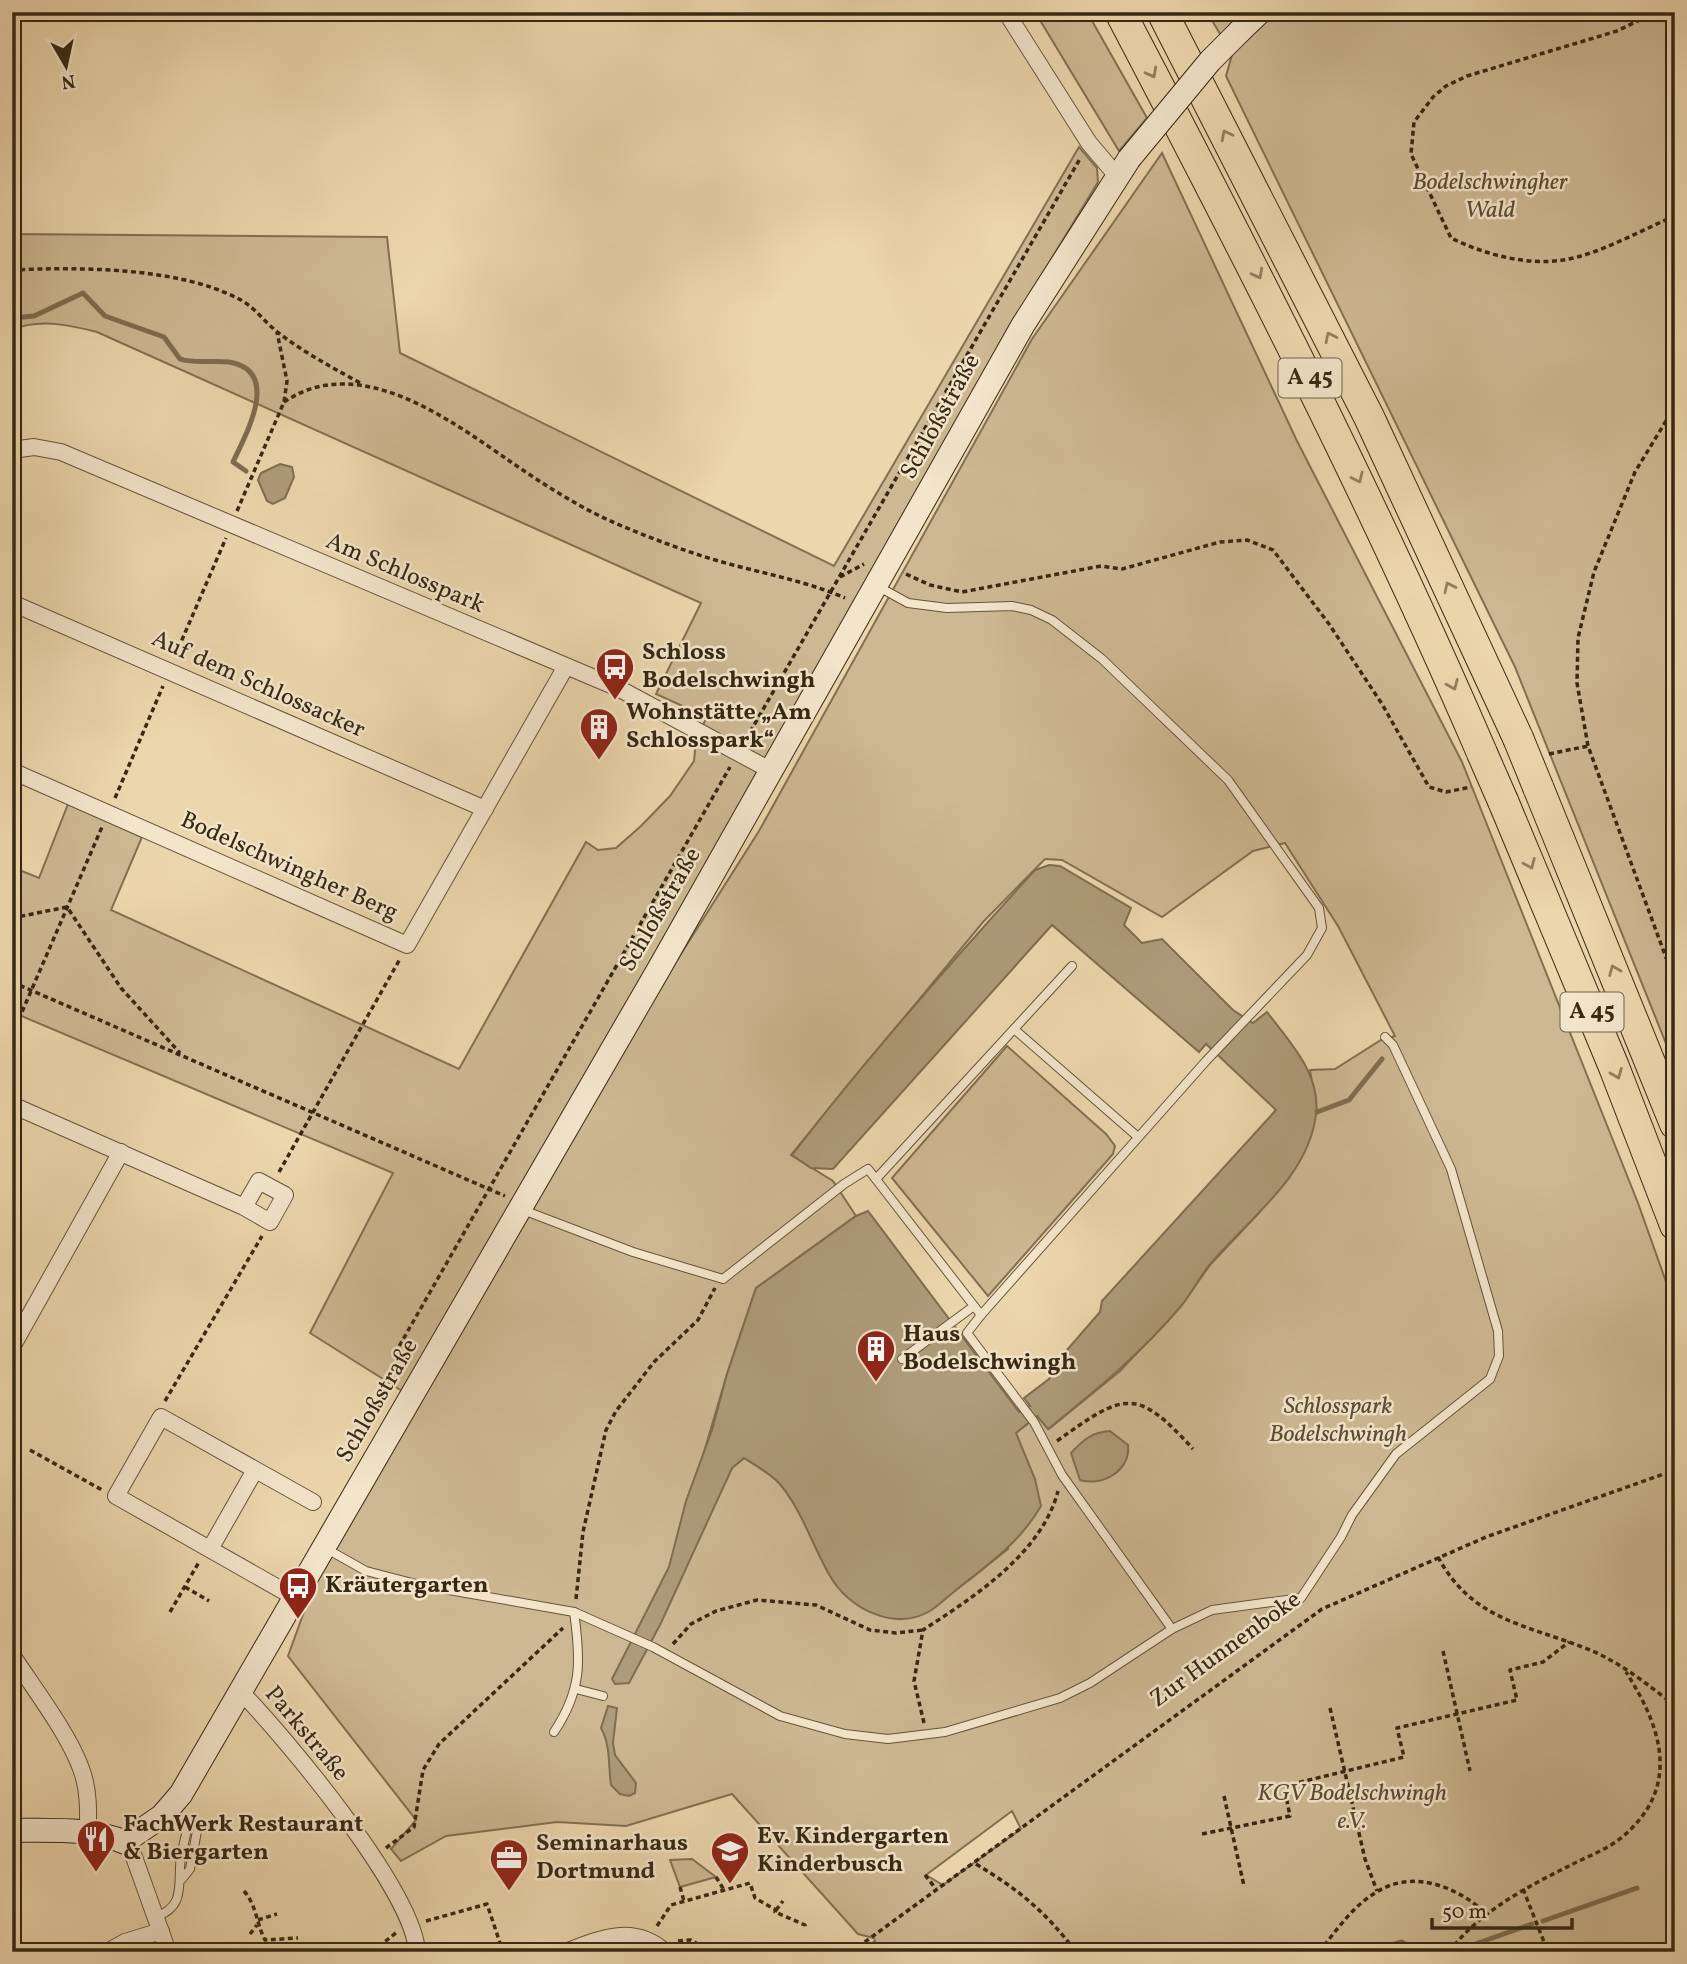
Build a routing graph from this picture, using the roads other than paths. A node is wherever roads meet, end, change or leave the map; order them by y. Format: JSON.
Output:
{"nodes":[{"id":1,"x":1006,"y":12,"type":"edge"},
{"id":2,"x":1120,"y":12,"type":"edge"},
{"id":3,"x":1162,"y":12,"type":"edge"},
{"id":4,"x":1260,"y":12,"type":"edge"},
{"id":5,"x":1123,"y":167,"type":"junction"},
{"id":6,"x":12,"y":450,"type":"edge"},
{"id":7,"x":876,"y":586,"type":"junction"},
{"id":8,"x":12,"y":603,"type":"edge"},
{"id":9,"x":565,"y":668,"type":"junction"},
{"id":10,"x":771,"y":770,"type":"junction"},
{"id":11,"x":12,"y":771,"type":"edge"},
{"id":12,"x":485,"y":809,"type":"junction"},
{"id":13,"x":1072,"y":966,"type":"dead end"},
{"id":14,"x":1014,"y":1029,"type":"junction"},
{"id":15,"x":1385,"y":1037,"type":"dead end"},
{"id":16,"x":12,"y":1105,"type":"edge"},
{"id":17,"x":1675,"y":1125,"type":"edge"},
{"id":18,"x":1138,"y":1137,"type":"junction"},
{"id":19,"x":121,"y":1152,"type":"junction"},
{"id":20,"x":876,"y":1179,"type":"junction"},
{"id":21,"x":521,"y":1206,"type":"junction"},
{"id":22,"x":244,"y":1207,"type":"junction"},
{"id":23,"x":1675,"y":1225,"type":"edge"},
{"id":24,"x":974,"y":1306,"type":"junction"},
{"id":25,"x":981,"y":1315,"type":"junction"},
{"id":26,"x":12,"y":1347,"type":"edge"},
{"id":27,"x":902,"y":1359,"type":"dead end"},
{"id":28,"x":256,"y":1470,"type":"junction"},
{"id":29,"x":313,"y":1502,"type":"dead end"},
{"id":30,"x":208,"y":1548,"type":"junction"},
{"id":31,"x":323,"y":1548,"type":"junction"},
{"id":32,"x":295,"y":1597,"type":"junction"},
{"id":33,"x":574,"y":1612,"type":"junction"},
{"id":34,"x":1172,"y":1629,"type":"junction"},
{"id":35,"x":12,"y":1655,"type":"edge"},
{"id":36,"x":576,"y":1689,"type":"junction"},
{"id":37,"x":240,"y":1691,"type":"junction"},
{"id":38,"x":603,"y":1696,"type":"dead end"},
{"id":39,"x":554,"y":1732,"type":"dead end"},
{"id":40,"x":169,"y":1809,"type":"junction"},
{"id":41,"x":12,"y":1830,"type":"edge"},
{"id":42,"x":88,"y":1833,"type":"junction"},
{"id":43,"x":124,"y":1842,"type":"junction"},
{"id":44,"x":159,"y":1924,"type":"junction"},
{"id":45,"x":107,"y":1952,"type":"edge"},
{"id":46,"x":169,"y":1952,"type":"edge"},
{"id":47,"x":417,"y":1952,"type":"edge"},
{"id":48,"x":566,"y":1952,"type":"edge"},
{"id":49,"x":664,"y":1952,"type":"edge"}],
"edges":[{"from":1,"to":5,"type":"street"},
{"from":2,"to":23,"type":"highway","number":"A 45","one_way":true,"bridge":true},
{"from":17,"to":3,"type":"highway","number":"A 45","one_way":true,"bridge":true},
{"from":4,"to":5,"type":"street","name":"Schloßstraße","bridge":true},
{"from":5,"to":7,"type":"street","name":"Schloßstraße"},
{"from":6,"to":9,"type":"street","name":"Am Schlosspark"},
{"from":7,"to":10,"type":"street","name":"Schloßstraße"},
{"from":7,"to":18,"type":"lane"},
{"from":8,"to":12,"type":"street","name":"Auf dem Schlossacker"},
{"from":9,"to":10,"type":"street","name":"Am Schlosspark"},
{"from":9,"to":12,"type":"street","name":"Bodelschwingher Berg"},
{"from":10,"to":21,"type":"street","name":"Schloßstraße"},
{"from":11,"to":12,"type":"street","name":"Bodelschwingher Berg"},
{"from":13,"to":14,"type":"lane"},
{"from":14,"to":18,"type":"lane"},
{"from":14,"to":20,"type":"lane"},
{"from":15,"to":34,"type":"lane"},
{"from":16,"to":19,"type":"street"},
{"from":18,"to":25,"type":"lane"},
{"from":19,"to":22,"type":"street"},
{"from":19,"to":26,"type":"street"},
{"from":20,"to":21,"type":"lane"},
{"from":20,"to":24,"type":"lane"},
{"from":21,"to":31,"type":"street","name":"Schloßstraße"},
{"from":22,"to":22,"type":"street"},
{"from":24,"to":25,"type":"lane"},
{"from":24,"to":27,"type":"lane"},
{"from":25,"to":34,"type":"lane"},
{"from":28,"to":29,"type":"street"},
{"from":28,"to":30,"type":"street"},
{"from":28,"to":30,"type":"street"},
{"from":30,"to":32,"type":"street"},
{"from":31,"to":32,"type":"street","name":"Schloßstraße"},
{"from":31,"to":33,"type":"lane"},
{"from":32,"to":37,"type":"street","name":"Schloßstraße"},
{"from":33,"to":34,"type":"lane"},
{"from":33,"to":36,"type":"lane"},
{"from":35,"to":42,"type":"street"},
{"from":36,"to":38,"type":"lane"},
{"from":36,"to":39,"type":"lane"},
{"from":37,"to":40,"type":"street","name":"Schloßstraße"},
{"from":37,"to":47,"type":"street","name":"Parkstraße"},
{"from":40,"to":43,"type":"street","name":"Schloßstraße"},
{"from":40,"to":44,"type":"lane"},
{"from":41,"to":42,"type":"street"},
{"from":42,"to":43,"type":"street"},
{"from":43,"to":44,"type":"street"},
{"from":44,"to":45,"type":"street"},
{"from":44,"to":46,"type":"street"},
{"from":48,"to":49,"type":"street"}]}
